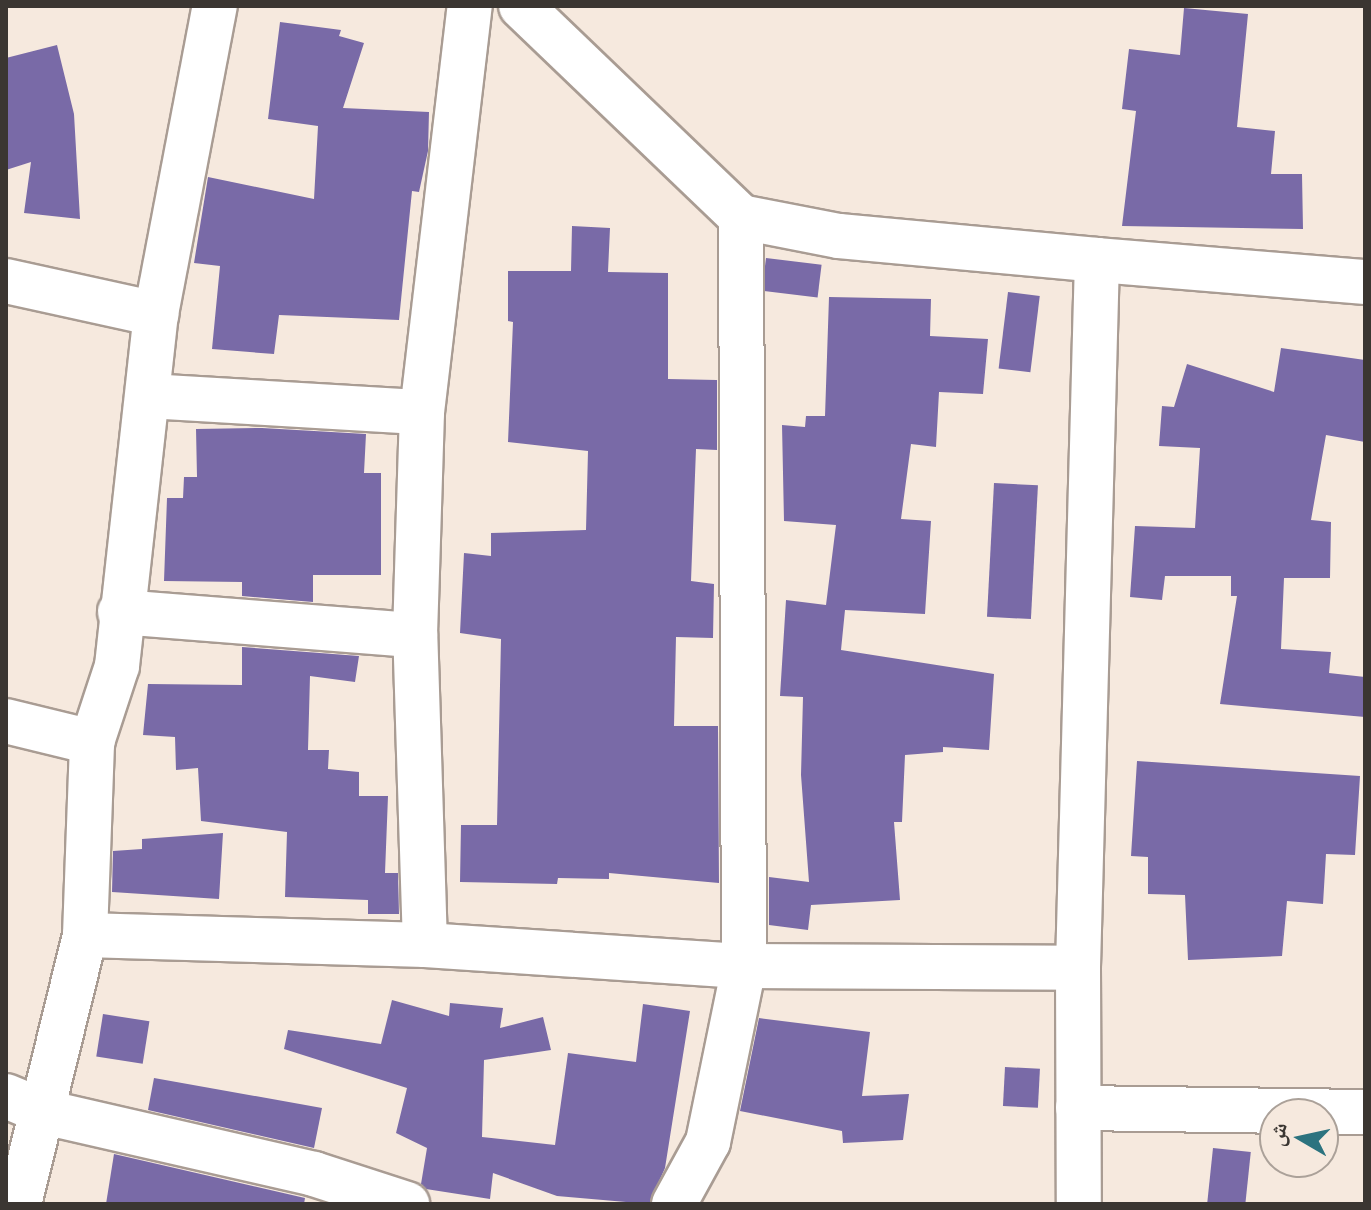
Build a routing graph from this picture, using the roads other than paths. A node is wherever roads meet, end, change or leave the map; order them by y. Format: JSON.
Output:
{"nodes":[{"id":1,"x":215,"y":6,"type":"edge"},
{"id":2,"x":470,"y":6,"type":"edge"},
{"id":3,"x":521,"y":6,"type":"edge"},
{"id":4,"x":741,"y":217,"type":"junction"},
{"id":5,"x":1097,"y":260,"type":"junction"},
{"id":6,"x":6,"y":281,"type":"edge"},
{"id":7,"x":1365,"y":282,"type":"edge"},
{"id":8,"x":156,"y":314,"type":"junction"},
{"id":9,"x":149,"y":396,"type":"junction"},
{"id":10,"x":422,"y":412,"type":"junction"},
{"id":11,"x":120,"y":612,"type":"junction"},
{"id":12,"x":415,"y":635,"type":"junction"},
{"id":13,"x":6,"y":721,"type":"edge"},
{"id":14,"x":92,"y":742,"type":"junction"},
{"id":15,"x":85,"y":935,"type":"junction"},
{"id":16,"x":425,"y":945,"type":"junction"},
{"id":17,"x":744,"y":966,"type":"junction"},
{"id":18,"x":1078,"y":968,"type":"junction"},
{"id":19,"x":25,"y":1104,"type":"edge"},
{"id":20,"x":1078,"y":1108,"type":"junction"},
{"id":21,"x":1365,"y":1112,"type":"edge"},
{"id":22,"x":19,"y":1204,"type":"edge"},
{"id":23,"x":404,"y":1204,"type":"edge"},
{"id":24,"x":674,"y":1204,"type":"edge"},
{"id":25,"x":1079,"y":1204,"type":"edge"}],
"edges":[{"from":1,"to":8,"type":"street"},
{"from":2,"to":10,"type":"street"},
{"from":3,"to":4,"type":"street"},
{"from":4,"to":5,"type":"street"},
{"from":4,"to":17,"type":"street"},
{"from":5,"to":7,"type":"street"},
{"from":5,"to":18,"type":"street"},
{"from":6,"to":8,"type":"street"},
{"from":8,"to":9,"type":"street"},
{"from":9,"to":10,"type":"street"},
{"from":9,"to":11,"type":"street"},
{"from":10,"to":12,"type":"street"},
{"from":11,"to":12,"type":"street"},
{"from":11,"to":14,"type":"street"},
{"from":12,"to":16,"type":"street"},
{"from":13,"to":14,"type":"street"},
{"from":14,"to":15,"type":"street"},
{"from":15,"to":16,"type":"street"},
{"from":15,"to":19,"type":"street"},
{"from":16,"to":17,"type":"street"},
{"from":17,"to":18,"type":"street"},
{"from":17,"to":24,"type":"street"},
{"from":18,"to":20,"type":"street"},
{"from":19,"to":22,"type":"street"},
{"from":19,"to":23,"type":"street"},
{"from":20,"to":21,"type":"street"},
{"from":20,"to":25,"type":"street"}]}
